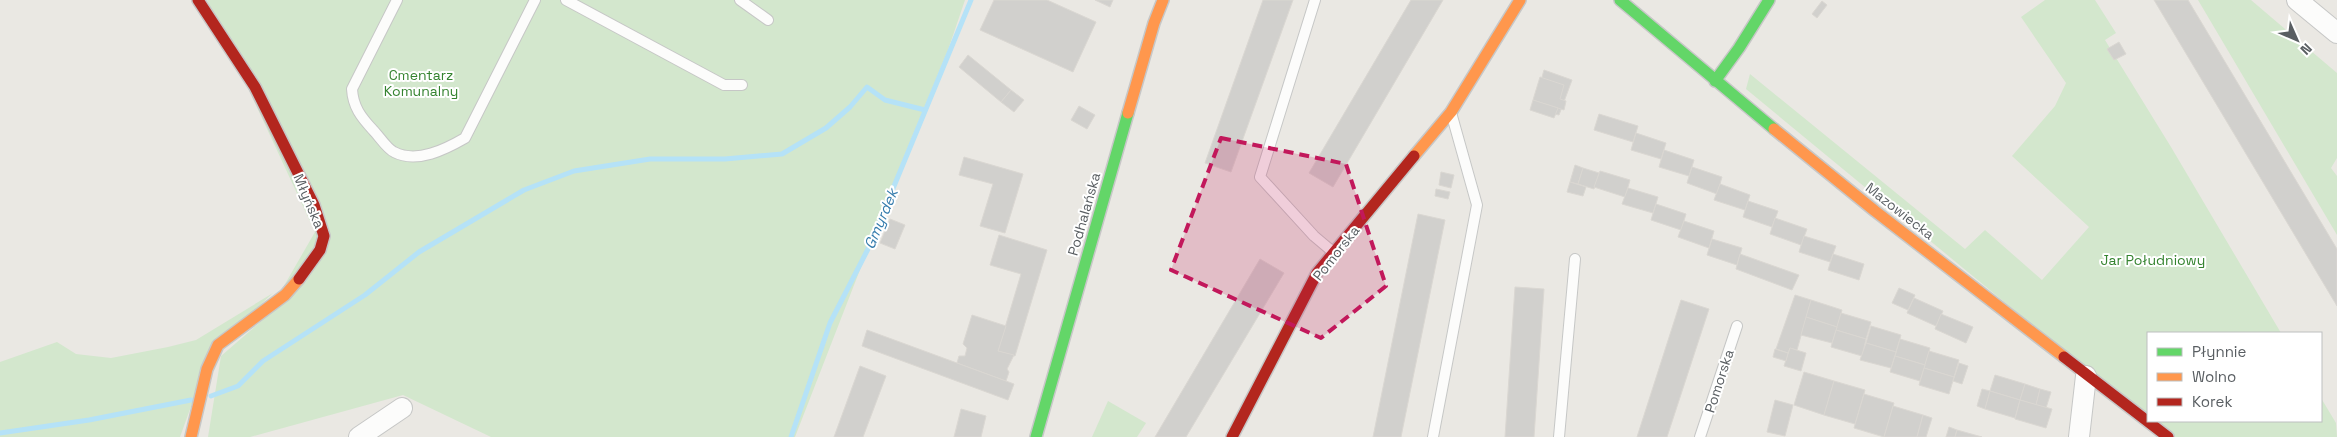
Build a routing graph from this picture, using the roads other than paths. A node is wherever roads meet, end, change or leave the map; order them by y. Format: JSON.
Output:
{"nodes":[{"id":1,"x":198,"y":0,"type":"edge"},
{"id":2,"x":397,"y":0,"type":"edge"},
{"id":3,"x":535,"y":0,"type":"edge"},
{"id":4,"x":566,"y":0,"type":"edge"},
{"id":5,"x":740,"y":0,"type":"edge"},
{"id":6,"x":1163,"y":0,"type":"edge"},
{"id":7,"x":1314,"y":0,"type":"edge"},
{"id":8,"x":1520,"y":0,"type":"edge"},
{"id":9,"x":1620,"y":0,"type":"edge"},
{"id":10,"x":1769,"y":0,"type":"edge"},
{"id":11,"x":2297,"y":0,"type":"edge"},
{"id":12,"x":768,"y":20,"type":"dead end"},
{"id":13,"x":2337,"y":33,"type":"edge"},
{"id":14,"x":1714,"y":81,"type":"junction"},
{"id":15,"x":742,"y":85,"type":"dead end"},
{"id":16,"x":1451,"y":112,"type":"junction"},
{"id":17,"x":1334,"y":252,"type":"junction"},
{"id":18,"x":1575,"y":259,"type":"dead end"},
{"id":19,"x":1737,"y":326,"type":"dead end"},
{"id":20,"x":2086,"y":376,"type":"junction"},
{"id":21,"x":402,"y":408,"type":"dead end"},
{"id":22,"x":2147,"y":420,"type":"edge"},
{"id":23,"x":2149,"y":422,"type":"edge"},
{"id":24,"x":191,"y":437,"type":"edge"},
{"id":25,"x":359,"y":437,"type":"edge"},
{"id":26,"x":1036,"y":437,"type":"edge"},
{"id":27,"x":1232,"y":437,"type":"edge"},
{"id":28,"x":1433,"y":437,"type":"edge"},
{"id":29,"x":1559,"y":437,"type":"edge"},
{"id":30,"x":1700,"y":437,"type":"edge"},
{"id":31,"x":2079,"y":437,"type":"edge"},
{"id":32,"x":2168,"y":437,"type":"edge"}],
"edges":[{"from":1,"to":24,"type":"street","name":"Młyńska"},
{"from":2,"to":3,"type":"lane"},
{"from":4,"to":15,"type":"lane"},
{"from":5,"to":12,"type":"lane"},
{"from":6,"to":26,"type":"street","name":"Podhalańska"},
{"from":7,"to":17,"type":"lane"},
{"from":8,"to":16,"type":"street","name":"Pomorska"},
{"from":9,"to":14,"type":"street","name":"Mazowiecka"},
{"from":10,"to":14,"type":"street"},
{"from":11,"to":13,"type":"street"},
{"from":14,"to":20,"type":"street","name":"Mazowiecka"},
{"from":16,"to":17,"type":"street","name":"Pomorska"},
{"from":16,"to":28,"type":"lane"},
{"from":17,"to":27,"type":"street","name":"Pomorska"},
{"from":18,"to":29,"type":"lane"},
{"from":19,"to":30,"type":"lane","name":"Pomorska"},
{"from":20,"to":22,"type":"street","name":"Mazowiecka"},
{"from":20,"to":31,"type":"street"},
{"from":21,"to":25,"type":"street"},
{"from":23,"to":32,"type":"street","name":"Mazowiecka"}]}
